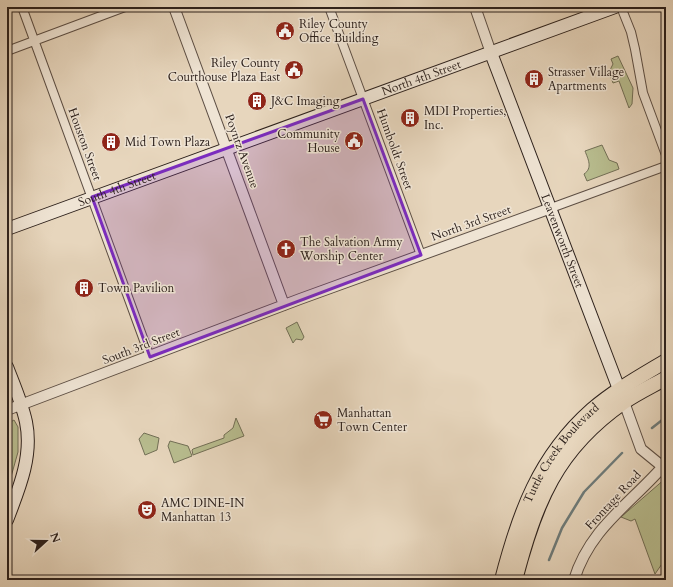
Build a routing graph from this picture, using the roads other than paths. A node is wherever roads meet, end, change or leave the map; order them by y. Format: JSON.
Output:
{"nodes":[{"id":1,"x":22,"y":7,"type":"edge"},
{"id":2,"x":125,"y":7,"type":"edge"},
{"id":3,"x":174,"y":7,"type":"edge"},
{"id":4,"x":329,"y":7,"type":"edge"},
{"id":5,"x":475,"y":7,"type":"edge"},
{"id":6,"x":615,"y":7,"type":"edge"},
{"id":7,"x":621,"y":7,"type":"edge"},
{"id":8,"x":34,"y":41,"type":"junction"},
{"id":9,"x":7,"y":51,"type":"edge"},
{"id":10,"x":491,"y":53,"type":"junction"},
{"id":11,"x":363,"y":99,"type":"junction"},
{"id":12,"x":227,"y":148,"type":"junction"},
{"id":13,"x":666,"y":155,"type":"edge"},
{"id":14,"x":666,"y":166,"type":"edge"},
{"id":15,"x":92,"y":197,"type":"junction"},
{"id":16,"x":551,"y":208,"type":"junction"},
{"id":17,"x":7,"y":229,"type":"edge"},
{"id":18,"x":421,"y":255,"type":"junction"},
{"id":19,"x":284,"y":305,"type":"junction"},
{"id":20,"x":150,"y":357,"type":"junction"},
{"id":21,"x":666,"y":361,"type":"edge"},
{"id":22,"x":7,"y":367,"type":"edge"},
{"id":23,"x":666,"y":378,"type":"edge"},
{"id":24,"x":622,"y":396,"type":"junction"},
{"id":25,"x":21,"y":405,"type":"junction"},
{"id":26,"x":7,"y":410,"type":"edge"},
{"id":27,"x":664,"y":465,"type":"edge"},
{"id":28,"x":7,"y":520,"type":"edge"},
{"id":29,"x":516,"y":578,"type":"edge"},
{"id":30,"x":502,"y":580,"type":"edge"},
{"id":31,"x":574,"y":580,"type":"edge"}],
"edges":[{"from":1,"to":8,"type":"street","name":"Houston Street"},
{"from":2,"to":8,"type":"street"},
{"from":3,"to":12,"type":"street","name":"Poyntz Avenue"},
{"from":4,"to":11,"type":"street","name":"Humboldt Street"},
{"from":5,"to":10,"type":"street","name":"Leavenworth Street"},
{"from":6,"to":10,"type":"main road","name":"North 4th Street"},
{"from":7,"to":13,"type":"street"},
{"from":8,"to":9,"type":"street"},
{"from":8,"to":15,"type":"street","name":"Houston Street"},
{"from":10,"to":11,"type":"main road","name":"North 4th Street"},
{"from":10,"to":16,"type":"main road","name":"Leavenworth Street"},
{"from":11,"to":12,"type":"main road","name":"North 4th Street"},
{"from":11,"to":18,"type":"street","name":"Humboldt Street"},
{"from":12,"to":15,"type":"main road","name":"South 4th Street"},
{"from":12,"to":19,"type":"street","name":"Poyntz Avenue"},
{"from":14,"to":16,"type":"street","name":"North 3rd Street"},
{"from":15,"to":17,"type":"main road","name":"South 4th Street"},
{"from":15,"to":20,"type":"street","name":"Houston Street"},
{"from":16,"to":18,"type":"street","name":"North 3rd Street"},
{"from":16,"to":24,"type":"main road","name":"Leavenworth Street"},
{"from":18,"to":19,"type":"street","name":"North 3rd Street"},
{"from":19,"to":20,"type":"street","name":"South 3rd Street"},
{"from":20,"to":25,"type":"street","name":"South 3rd Street"},
{"from":21,"to":24,"type":"highway","name":"Tuttle Creek Boulevard"},
{"from":22,"to":25,"type":"main road"},
{"from":23,"to":24,"type":"highway","name":"Tuttle Creek Boulevard"},
{"from":24,"to":27,"type":"street","name":"Leavenworth Street"},
{"from":24,"to":29,"type":"highway","name":"Tuttle Creek Boulevard"},
{"from":24,"to":30,"type":"highway","name":"Tuttle Creek Boulevard"},
{"from":25,"to":26,"type":"street","name":"South 3rd Street"},
{"from":25,"to":28,"type":"main road"},
{"from":27,"to":31,"type":"street","name":"Frontage Road"}]}
